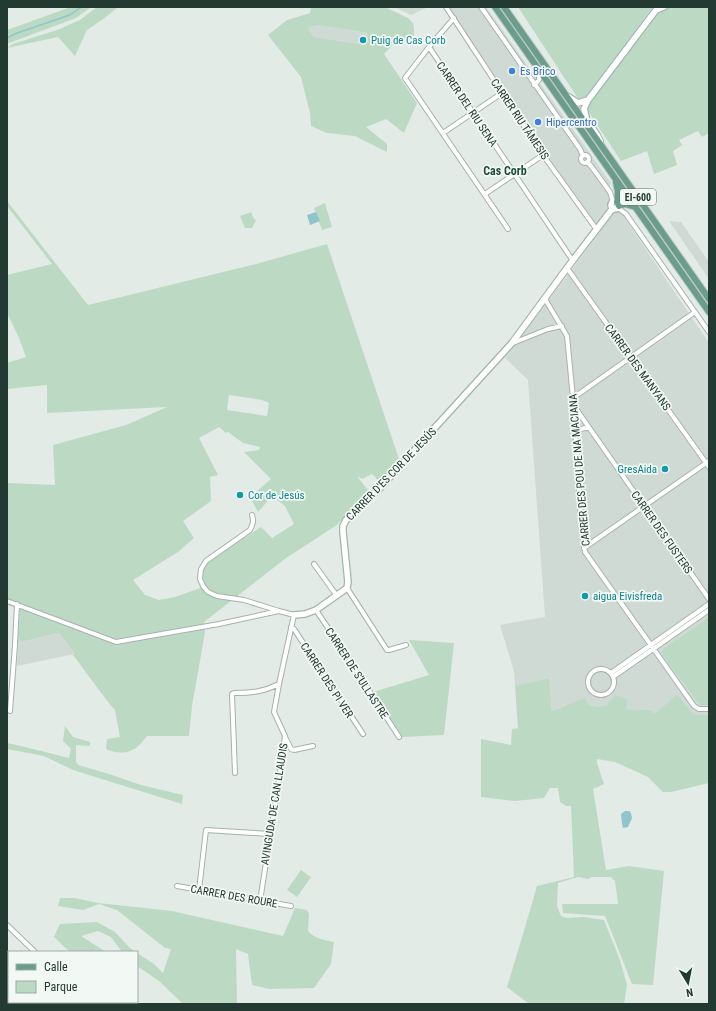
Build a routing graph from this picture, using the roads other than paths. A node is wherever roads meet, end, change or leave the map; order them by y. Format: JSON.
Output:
{"nodes":[{"id":1,"x":446,"y":7,"type":"edge"},
{"id":2,"x":481,"y":7,"type":"edge"},
{"id":3,"x":495,"y":7,"type":"edge"},
{"id":4,"x":504,"y":7,"type":"edge"},
{"id":5,"x":664,"y":7,"type":"edge"},
{"id":6,"x":454,"y":18,"type":"junction"},
{"id":7,"x":429,"y":47,"type":"junction"},
{"id":8,"x":538,"y":69,"type":"junction"},
{"id":9,"x":534,"y":85,"type":"junction"},
{"id":10,"x":502,"y":93,"type":"junction"},
{"id":11,"x":566,"y":95,"type":"junction"},
{"id":12,"x":588,"y":100,"type":"junction"},
{"id":13,"x":472,"y":113,"type":"junction"},
{"id":14,"x":586,"y":117,"type":"joint"},
{"id":15,"x":443,"y":133,"type":"junction"},
{"id":16,"x":604,"y":149,"type":"junction"},
{"id":17,"x":543,"y":155,"type":"junction"},
{"id":18,"x":514,"y":174,"type":"junction"},
{"id":19,"x":616,"y":179,"type":"junction"},
{"id":20,"x":485,"y":194,"type":"junction"},
{"id":21,"x":616,"y":205,"type":"junction"},
{"id":22,"x":635,"y":208,"type":"junction"},
{"id":23,"x":508,"y":229,"type":"dead end"},
{"id":24,"x":597,"y":230,"type":"junction"},
{"id":25,"x":573,"y":260,"type":"junction"},
{"id":26,"x":567,"y":268,"type":"junction"},
{"id":27,"x":545,"y":299,"type":"junction"},
{"id":28,"x":709,"y":299,"type":"edge"},
{"id":29,"x":695,"y":312,"type":"junction"},
{"id":30,"x":709,"y":312,"type":"edge"},
{"id":31,"x":562,"y":326,"type":"junction"},
{"id":32,"x":709,"y":332,"type":"edge"},
{"id":33,"x":512,"y":343,"type":"junction"},
{"id":34,"x":631,"y":358,"type":"junction"},
{"id":35,"x":573,"y":398,"type":"junction"},
{"id":36,"x":573,"y":406,"type":"junction"},
{"id":37,"x":588,"y":428,"type":"junction"},
{"id":38,"x":575,"y":434,"type":"junction"},
{"id":39,"x":708,"y":463,"type":"edge"},
{"id":40,"x":643,"y":506,"type":"junction"},
{"id":41,"x":252,"y":515,"type":"dead end"},
{"id":42,"x":584,"y":548,"type":"junction"},
{"id":43,"x":314,"y":564,"type":"dead end"},
{"id":44,"x":347,"y":588,"type":"junction"},
{"id":45,"x":337,"y":596,"type":"junction"},
{"id":46,"x":709,"y":599,"type":"edge"},
{"id":47,"x":7,"y":601,"type":"edge"},
{"id":48,"x":17,"y":604,"type":"junction"},
{"id":49,"x":709,"y":604,"type":"edge"},
{"id":50,"x":316,"y":610,"type":"junction"},
{"id":51,"x":709,"y":610,"type":"edge"},
{"id":52,"x":279,"y":611,"type":"junction"},
{"id":53,"x":294,"y":615,"type":"junction"},
{"id":54,"x":291,"y":627,"type":"junction"},
{"id":55,"x":651,"y":644,"type":"junction"},
{"id":56,"x":406,"y":645,"type":"dead end"},
{"id":57,"x":654,"y":648,"type":"junction"},
{"id":58,"x":612,"y":675,"type":"junction"},
{"id":59,"x":279,"y":684,"type":"junction"},
{"id":60,"x":709,"y":709,"type":"edge"},
{"id":61,"x":10,"y":711,"type":"dead end"},
{"id":62,"x":362,"y":734,"type":"dead end"},
{"id":63,"x":285,"y":736,"type":"junction"},
{"id":64,"x":399,"y":737,"type":"dead end"},
{"id":65,"x":313,"y":746,"type":"dead end"},
{"id":66,"x":235,"y":773,"type":"dead end"},
{"id":67,"x":270,"y":834,"type":"junction"},
{"id":68,"x":177,"y":886,"type":"dead end"},
{"id":69,"x":200,"y":890,"type":"junction"},
{"id":70,"x":260,"y":901,"type":"junction"},
{"id":71,"x":291,"y":906,"type":"dead end"},
{"id":72,"x":7,"y":925,"type":"edge"},
{"id":73,"x":34,"y":951,"type":"edge"}],
"edges":[{"from":1,"to":6,"type":"street","name":"CARRER RIU TÁMESIS"},
{"from":2,"to":9,"type":"street"},
{"from":3,"to":8,"type":"main road","number":"EI-600"},
{"from":4,"to":11,"type":"main road","number":"EI-600"},
{"from":5,"to":12,"type":"street"},
{"from":6,"to":7,"type":"street"},
{"from":6,"to":10,"type":"street","name":"CARRER RIU TÁMESIS"},
{"from":7,"to":13,"type":"street","name":"CARRER DEL RIU SENA"},
{"from":7,"to":15,"type":"street"},
{"from":8,"to":9,"type":"street"},
{"from":8,"to":19,"type":"main road","number":"EI-600"},
{"from":9,"to":21,"type":"street"},
{"from":10,"to":13,"type":"street"},
{"from":10,"to":17,"type":"street","name":"CARRER RIU TÁMESIS"},
{"from":11,"to":12,"type":"street"},
{"from":11,"to":16,"type":"main road","number":"EI-600"},
{"from":12,"to":14,"type":"street"},
{"from":13,"to":15,"type":"street"},
{"from":13,"to":18,"type":"street","name":"CARRER DEL RIU SENA"},
{"from":14,"to":16,"type":"street"},
{"from":15,"to":20,"type":"street"},
{"from":16,"to":28,"type":"main road","number":"EI-600"},
{"from":17,"to":18,"type":"street"},
{"from":17,"to":24,"type":"street","name":"CARRER RIU TÁMESIS"},
{"from":18,"to":20,"type":"street"},
{"from":18,"to":25,"type":"street","name":"CARRER DEL RIU SENA"},
{"from":19,"to":21,"type":"main road"},
{"from":19,"to":22,"type":"main road","number":"EI-600"},
{"from":20,"to":23,"type":"street"},
{"from":21,"to":22,"type":"main road"},
{"from":21,"to":24,"type":"street"},
{"from":21,"to":29,"type":"street"},
{"from":22,"to":30,"type":"main road","number":"EI-600"},
{"from":24,"to":25,"type":"street","name":"CARRER D'ES COR DE JESÚS"},
{"from":25,"to":26,"type":"street","name":"CARRER D'ES COR DE JESÚS"},
{"from":26,"to":27,"type":"street","name":"CARRER D'ES COR DE JESÚS"},
{"from":26,"to":34,"type":"street","name":"CARRER DES MANYANS"},
{"from":27,"to":31,"type":"street","name":"CARRER DES POU DE NA MACIANA"},
{"from":27,"to":33,"type":"street","name":"CARRER D'ES COR DE JESÚS"},
{"from":29,"to":32,"type":"street"},
{"from":29,"to":34,"type":"street"},
{"from":31,"to":33,"type":"street"},
{"from":31,"to":35,"type":"street","name":"CARRER DES POU DE NA MACIANA"},
{"from":33,"to":44,"type":"street","name":"CARRER D'ES COR DE JESÚS"},
{"from":34,"to":35,"type":"street"},
{"from":34,"to":39,"type":"street","name":"CARRER DES MANYANS"},
{"from":35,"to":36,"type":"street","name":"CARRER DES POU DE NA MACIANA"},
{"from":36,"to":37,"type":"street","name":"CARRER DES FUSTERS"},
{"from":36,"to":38,"type":"street","name":"CARRER DES POU DE NA MACIANA"},
{"from":37,"to":38,"type":"street"},
{"from":37,"to":40,"type":"street","name":"CARRER DES FUSTERS"},
{"from":38,"to":42,"type":"street","name":"CARRER DES POU DE NA MACIANA"},
{"from":39,"to":40,"type":"street"},
{"from":40,"to":42,"type":"street"},
{"from":40,"to":46,"type":"street","name":"CARRER DES FUSTERS"},
{"from":41,"to":52,"type":"street"},
{"from":42,"to":55,"type":"street","name":"CARRER DES POU DE NA MACIANA"},
{"from":43,"to":45,"type":"street"},
{"from":44,"to":45,"type":"street"},
{"from":44,"to":56,"type":"street"},
{"from":45,"to":50,"type":"street"},
{"from":47,"to":48,"type":"street"},
{"from":48,"to":52,"type":"street"},
{"from":48,"to":61,"type":"street"},
{"from":49,"to":55,"type":"street"},
{"from":50,"to":53,"type":"street"},
{"from":50,"to":64,"type":"street","name":"CARRER DE S'ULLASTRE"},
{"from":51,"to":57,"type":"street"},
{"from":52,"to":53,"type":"street"},
{"from":53,"to":54,"type":"street","name":"AVINGUDA DE CAN LLAUDIS"},
{"from":54,"to":59,"type":"street","name":"AVINGUDA DE CAN LLAUDIS"},
{"from":54,"to":62,"type":"street","name":"CARRER DES PI VER"},
{"from":55,"to":57,"type":"street","name":"CARRER DES POU DE NA MACIANA"},
{"from":55,"to":58,"type":"street"},
{"from":57,"to":58,"type":"street"},
{"from":57,"to":60,"type":"street","name":"CARRER DES POU DE NA MACIANA"},
{"from":58,"to":58,"type":"street"},
{"from":59,"to":63,"type":"street","name":"AVINGUDA DE CAN LLAUDIS"},
{"from":59,"to":66,"type":"street"},
{"from":63,"to":65,"type":"street"},
{"from":63,"to":67,"type":"street","name":"AVINGUDA DE CAN LLAUDIS"},
{"from":67,"to":69,"type":"street"},
{"from":67,"to":70,"type":"street","name":"AVINGUDA DE CAN LLAUDIS"},
{"from":68,"to":69,"type":"street","name":"CARRER DES ROURE"},
{"from":69,"to":70,"type":"street","name":"CARRER DES ROURE"},
{"from":70,"to":71,"type":"street","name":"CARRER DES ROURE"},
{"from":72,"to":73,"type":"street"}]}
